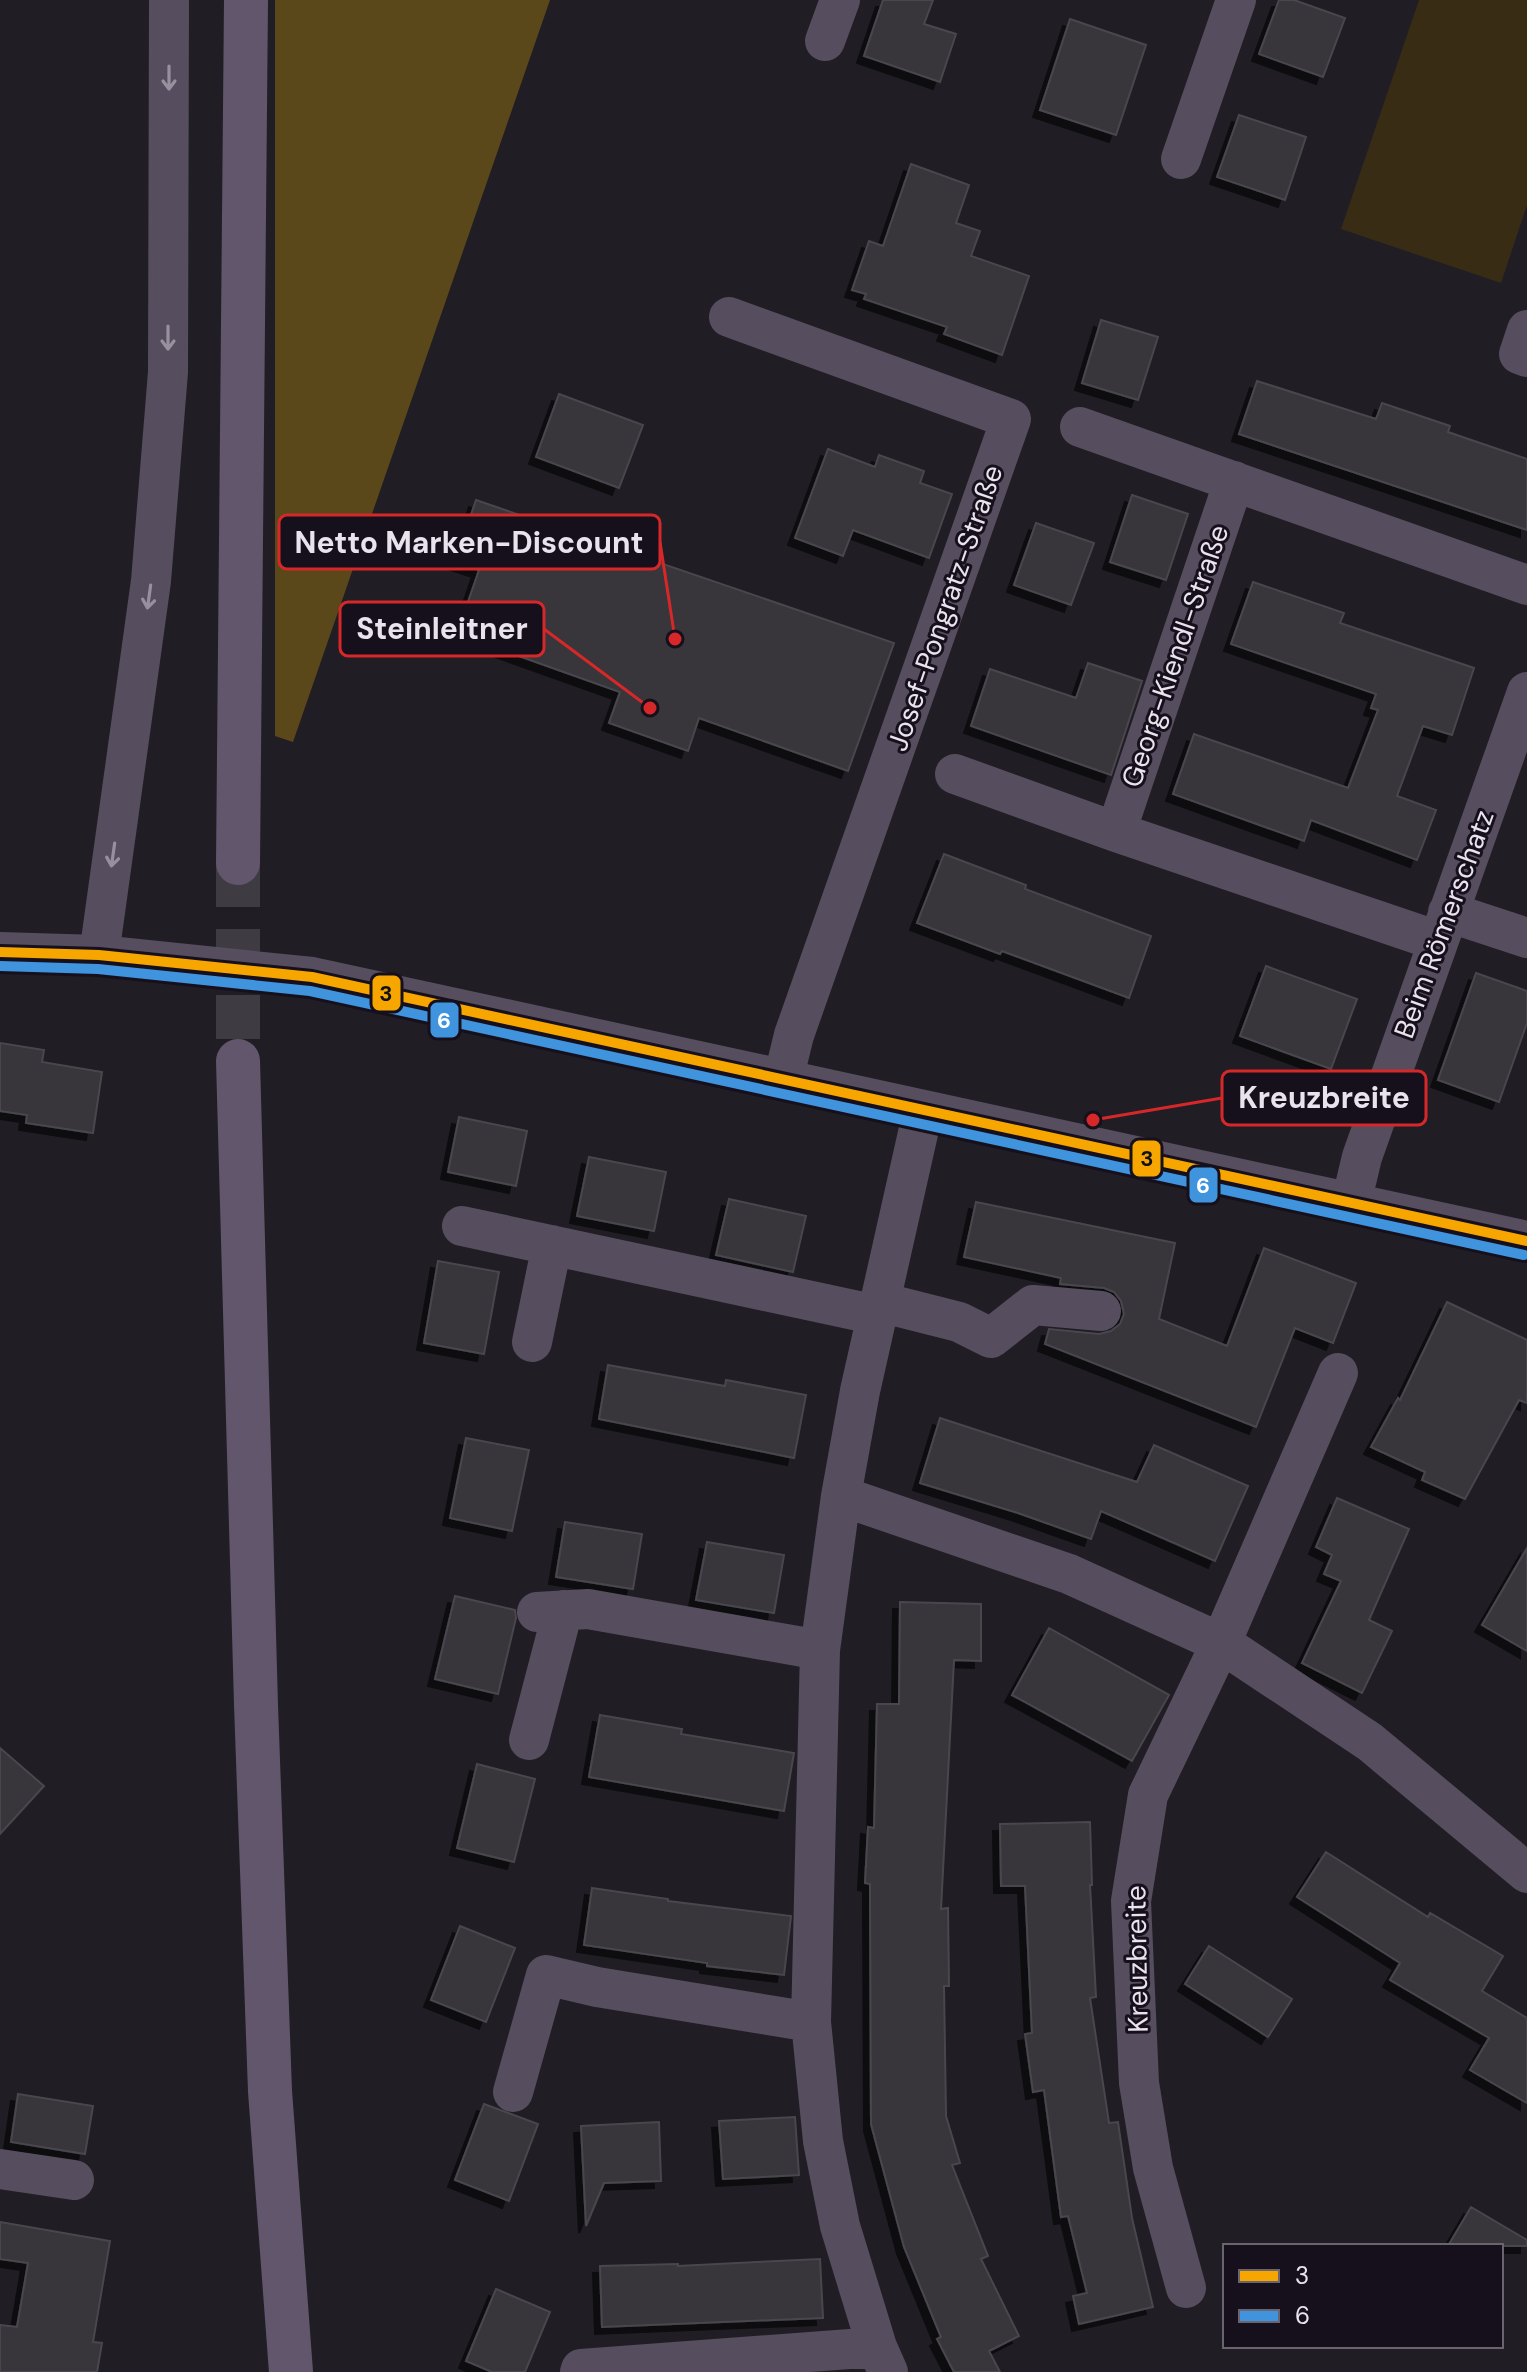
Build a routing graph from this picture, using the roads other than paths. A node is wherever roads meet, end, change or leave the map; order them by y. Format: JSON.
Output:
{"nodes":[{"id":1,"x":169,"y":0,"type":"edge"},
{"id":2,"x":246,"y":0,"type":"edge"},
{"id":3,"x":840,"y":0,"type":"edge"},
{"id":4,"x":1236,"y":0,"type":"edge"},
{"id":5,"x":825,"y":41,"type":"dead end"},
{"id":6,"x":1181,"y":159,"type":"dead end"},
{"id":7,"x":729,"y":317,"type":"dead end"},
{"id":8,"x":1527,"y":330,"type":"edge"},
{"id":9,"x":1527,"y":357,"type":"edge"},
{"id":10,"x":1080,"y":427,"type":"dead end"},
{"id":11,"x":1234,"y":481,"type":"junction"},
{"id":12,"x":1527,"y":585,"type":"edge"},
{"id":13,"x":1527,"y":692,"type":"edge"},
{"id":14,"x":955,"y":774,"type":"dead end"},
{"id":15,"x":1116,"y":832,"type":"junction"},
{"id":16,"x":238,"y":863,"type":"tunnel mouth"},
{"id":17,"x":1443,"y":926,"type":"junction"},
{"id":18,"x":1527,"y":938,"type":"edge"},
{"id":19,"x":0,"y":952,"type":"edge"},
{"id":20,"x":99,"y":955,"type":"junction"},
{"id":21,"x":238,"y":1061,"type":"tunnel mouth"},
{"id":22,"x":783,"y":1080,"type":"junction"},
{"id":23,"x":923,"y":1111,"type":"junction"},
{"id":24,"x":1351,"y":1203,"type":"junction"},
{"id":25,"x":462,"y":1226,"type":"dead end"},
{"id":26,"x":1527,"y":1241,"type":"edge"},
{"id":27,"x":552,"y":1245,"type":"junction"},
{"id":28,"x":878,"y":1309,"type":"junction"},
{"id":29,"x":1101,"y":1311,"type":"dead end"},
{"id":30,"x":532,"y":1342,"type":"dead end"},
{"id":31,"x":1338,"y":1373,"type":"dead end"},
{"id":32,"x":841,"y":1496,"type":"junction"},
{"id":33,"x":1221,"y":1643,"type":"junction"},
{"id":34,"x":820,"y":1650,"type":"junction"},
{"id":35,"x":529,"y":1740,"type":"dead end"},
{"id":36,"x":1524,"y":1863,"type":"edge"},
{"id":37,"x":811,"y":2022,"type":"junction"},
{"id":38,"x":513,"y":2092,"type":"dead end"},
{"id":39,"x":0,"y":2169,"type":"edge"},
{"id":40,"x":74,"y":2180,"type":"dead end"},
{"id":41,"x":1186,"y":2288,"type":"dead end"},
{"id":42,"x":882,"y":2360,"type":"edge"},
{"id":43,"x":291,"y":2372,"type":"edge"},
{"id":44,"x":580,"y":2372,"type":"edge"}],
"edges":[{"from":1,"to":20,"type":"street","one_way":true},
{"from":2,"to":16,"type":"main road"},
{"from":3,"to":5,"type":"street"},
{"from":4,"to":6,"type":"street"},
{"from":7,"to":22,"type":"street","name":"Josef-Pongratz-Straße"},
{"from":8,"to":9,"type":"street"},
{"from":10,"to":11,"type":"street"},
{"from":11,"to":12,"type":"street"},
{"from":11,"to":15,"type":"street","name":"Georg-Kiendl-Straße"},
{"from":13,"to":17,"type":"street","name":"Beim Römerschatz"},
{"from":14,"to":15,"type":"street"},
{"from":15,"to":17,"type":"street"},
{"from":17,"to":18,"type":"street"},
{"from":17,"to":24,"type":"street","name":"Beim Römerschatz"},
{"from":19,"to":20,"type":"street"},
{"from":20,"to":22,"type":"street"},
{"from":21,"to":43,"type":"main road"},
{"from":22,"to":23,"type":"street"},
{"from":23,"to":24,"type":"street"},
{"from":23,"to":28,"type":"street"},
{"from":24,"to":26,"type":"street"},
{"from":25,"to":27,"type":"street"},
{"from":27,"to":28,"type":"street"},
{"from":27,"to":30,"type":"street"},
{"from":28,"to":29,"type":"street"},
{"from":28,"to":32,"type":"street"},
{"from":31,"to":33,"type":"street","name":"Kreuzbreite"},
{"from":32,"to":33,"type":"street"},
{"from":32,"to":34,"type":"street"},
{"from":33,"to":36,"type":"street"},
{"from":33,"to":41,"type":"street","name":"Kreuzbreite"},
{"from":34,"to":35,"type":"street"},
{"from":34,"to":37,"type":"street"},
{"from":37,"to":38,"type":"street"},
{"from":37,"to":42,"type":"street"},
{"from":39,"to":40,"type":"street"},
{"from":42,"to":44,"type":"street"}]}
